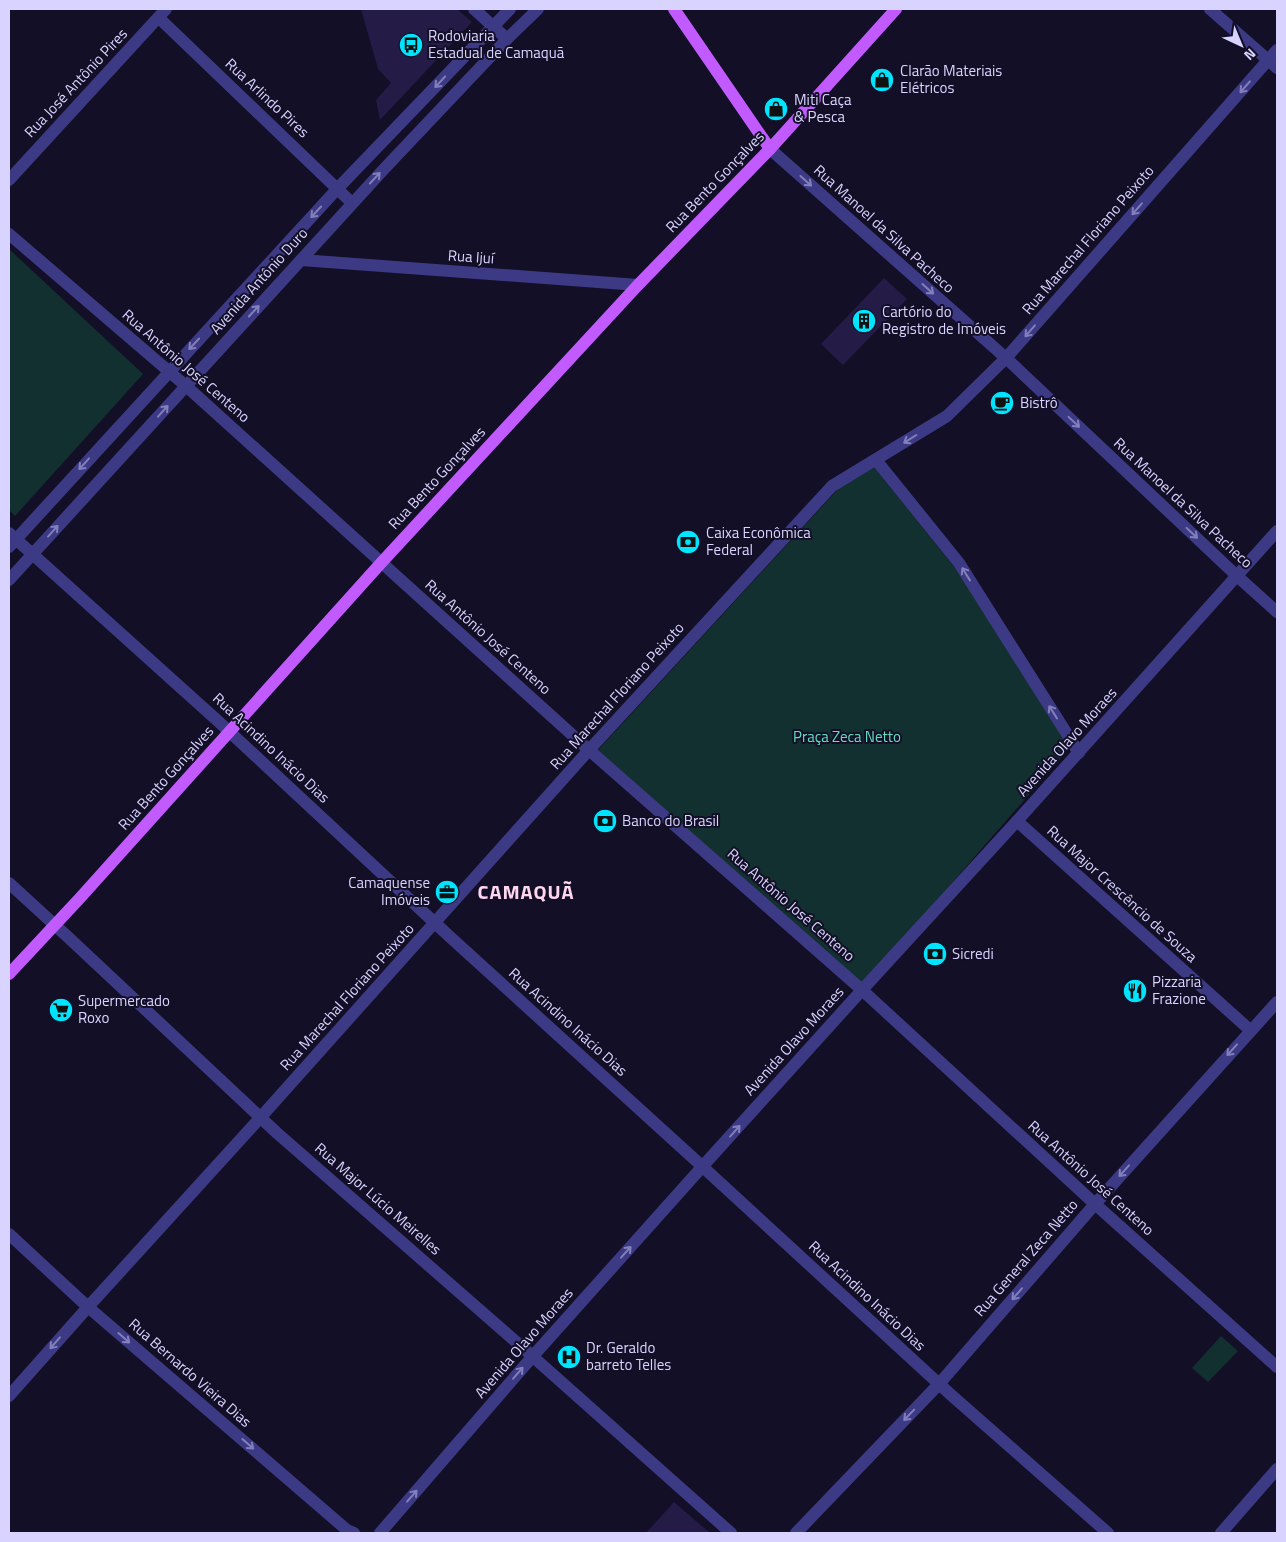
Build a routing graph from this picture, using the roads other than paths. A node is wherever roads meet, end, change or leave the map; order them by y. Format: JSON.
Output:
{"nodes":[{"id":1,"x":474,"y":9,"type":"edge"},
{"id":2,"x":510,"y":9,"type":"edge"},
{"id":3,"x":538,"y":9,"type":"edge"},
{"id":4,"x":674,"y":9,"type":"edge"},
{"id":5,"x":896,"y":9,"type":"edge"},
{"id":6,"x":1210,"y":9,"type":"edge"},
{"id":7,"x":163,"y":13,"type":"edge"},
{"id":8,"x":493,"y":25,"type":"junction"},
{"id":9,"x":507,"y":39,"type":"junction"},
{"id":10,"x":1277,"y":50,"type":"edge"},
{"id":11,"x":1273,"y":64,"type":"edge"},
{"id":12,"x":770,"y":149,"type":"junction"},
{"id":13,"x":9,"y":180,"type":"edge"},
{"id":14,"x":338,"y":188,"type":"junction"},
{"id":15,"x":352,"y":203,"type":"junction"},
{"id":16,"x":9,"y":234,"type":"edge"},
{"id":17,"x":301,"y":260,"type":"junction"},
{"id":18,"x":638,"y":285,"type":"junction"},
{"id":19,"x":1006,"y":358,"type":"junction"},
{"id":20,"x":169,"y":371,"type":"junction"},
{"id":21,"x":186,"y":386,"type":"junction"},
{"id":22,"x":876,"y":460,"type":"junction"},
{"id":23,"x":1277,"y":531,"type":"edge"},
{"id":24,"x":11,"y":540,"type":"edge"},
{"id":25,"x":32,"y":554,"type":"junction"},
{"id":26,"x":381,"y":563,"type":"junction"},
{"id":27,"x":1238,"y":576,"type":"junction"},
{"id":28,"x":9,"y":580,"type":"edge"},
{"id":29,"x":1277,"y":612,"type":"edge"},
{"id":30,"x":230,"y":732,"type":"junction"},
{"id":31,"x":589,"y":750,"type":"junction"},
{"id":32,"x":1079,"y":753,"type":"junction"},
{"id":33,"x":1017,"y":822,"type":"junction"},
{"id":34,"x":9,"y":884,"type":"edge"},
{"id":35,"x":435,"y":923,"type":"junction"},
{"id":36,"x":55,"y":925,"type":"junction"},
{"id":37,"x":9,"y":974,"type":"edge"},
{"id":38,"x":862,"y":990,"type":"junction"},
{"id":39,"x":1277,"y":1002,"type":"edge"},
{"id":40,"x":1250,"y":1030,"type":"junction"},
{"id":41,"x":260,"y":1118,"type":"junction"},
{"id":42,"x":702,"y":1167,"type":"junction"},
{"id":43,"x":1095,"y":1204,"type":"junction"},
{"id":44,"x":9,"y":1234,"type":"edge"},
{"id":45,"x":88,"y":1307,"type":"junction"},
{"id":46,"x":533,"y":1356,"type":"junction"},
{"id":47,"x":1277,"y":1367,"type":"edge"},
{"id":48,"x":939,"y":1384,"type":"junction"},
{"id":49,"x":9,"y":1396,"type":"edge"},
{"id":50,"x":1277,"y":1469,"type":"edge"},
{"id":51,"x":354,"y":1533,"type":"edge"},
{"id":52,"x":380,"y":1533,"type":"edge"},
{"id":53,"x":731,"y":1533,"type":"edge"},
{"id":54,"x":796,"y":1533,"type":"edge"},
{"id":55,"x":1108,"y":1533,"type":"edge"},
{"id":56,"x":1221,"y":1533,"type":"edge"}],
"edges":[{"from":1,"to":8,"type":"street"},
{"from":2,"to":8,"type":"street","name":"Avenida Antônio Duro"},
{"from":3,"to":9,"type":"street","name":"Avenida Antônio Duro"},
{"from":4,"to":12,"type":"main road","name":"Rua Manoel da Silva Pacheco"},
{"from":5,"to":12,"type":"main road","name":"Rua Bento Gonçalves"},
{"from":6,"to":11,"type":"street"},
{"from":7,"to":13,"type":"street","name":"Rua José Antônio Pires"},
{"from":7,"to":14,"type":"street","name":"Rua Arlindo Pires"},
{"from":8,"to":9,"type":"street"},
{"from":8,"to":14,"type":"street","name":"Avenida Antônio Duro","one_way":true},
{"from":15,"to":9,"type":"street","name":"Avenida Antônio Duro","one_way":true},
{"from":10,"to":11,"type":"street","name":"Rua Marechal Floriano Peixoto"},
{"from":11,"to":19,"type":"street","name":"Rua Marechal Floriano Peixoto","one_way":true},
{"from":12,"to":18,"type":"main road","name":"Rua Bento Gonçalves"},
{"from":12,"to":19,"type":"street","name":"Rua Manoel da Silva Pacheco","one_way":true},
{"from":14,"to":15,"type":"street","name":"Rua Arlindo Pires"},
{"from":14,"to":20,"type":"street","name":"Avenida Antônio Duro","one_way":true},
{"from":15,"to":17,"type":"street","name":"Avenida Antônio Duro"},
{"from":16,"to":20,"type":"street","name":"Rua Antônio José Centeno"},
{"from":17,"to":18,"type":"street","name":"Rua Ijuí"},
{"from":21,"to":17,"type":"street","name":"Avenida Antônio Duro","one_way":true},
{"from":18,"to":26,"type":"main road","name":"Rua Bento Gonçalves"},
{"from":19,"to":22,"type":"street","name":"Rua Marechal Floriano Peixoto","one_way":true},
{"from":19,"to":27,"type":"street","name":"Rua Manoel da Silva Pacheco","one_way":true},
{"from":20,"to":21,"type":"street","name":"Rua Antônio José Centeno"},
{"from":20,"to":24,"type":"street","name":"Avenida Antônio Duro","one_way":true},
{"from":25,"to":21,"type":"street","name":"Avenida Antônio Duro","one_way":true},
{"from":21,"to":26,"type":"street","name":"Rua Antônio José Centeno"},
{"from":22,"to":31,"type":"street","name":"Rua Marechal Floriano Peixoto"},
{"from":32,"to":22,"type":"street","one_way":true},
{"from":23,"to":27,"type":"street","name":"Avenida Olavo Moraes"},
{"from":24,"to":25,"type":"street","name":"Rua Acindino Inácio Dias"},
{"from":25,"to":28,"type":"street","name":"Avenida Antônio Duro"},
{"from":25,"to":30,"type":"street","name":"Rua Acindino Inácio Dias"},
{"from":26,"to":30,"type":"main road","name":"Rua Bento Gonçalves"},
{"from":26,"to":31,"type":"street","name":"Rua Antônio José Centeno"},
{"from":27,"to":29,"type":"street","name":"Rua Manoel da Silva Pacheco"},
{"from":27,"to":32,"type":"street","name":"Avenida Olavo Moraes"},
{"from":30,"to":35,"type":"street","name":"Rua Acindino Inácio Dias"},
{"from":30,"to":36,"type":"main road","name":"Rua Bento Gonçalves"},
{"from":31,"to":35,"type":"street","name":"Rua Marechal Floriano Peixoto"},
{"from":31,"to":38,"type":"street","name":"Rua Antônio José Centeno"},
{"from":32,"to":33,"type":"street","name":"Avenida Olavo Moraes"},
{"from":33,"to":38,"type":"street","name":"Avenida Olavo Moraes"},
{"from":33,"to":40,"type":"street","name":"Rua Major Crescêncio de Souza"},
{"from":34,"to":36,"type":"street","name":"Rua Major Lúcio Meirelles"},
{"from":35,"to":41,"type":"street","name":"Rua Marechal Floriano Peixoto"},
{"from":35,"to":42,"type":"street","name":"Rua Acindino Inácio Dias"},
{"from":36,"to":37,"type":"main road","name":"Rua Bento Gonçalves"},
{"from":36,"to":41,"type":"street","name":"Rua Major Lúcio Meirelles"},
{"from":42,"to":38,"type":"street","name":"Avenida Olavo Moraes","one_way":true},
{"from":38,"to":43,"type":"street","name":"Rua Antônio José Centeno"},
{"from":39,"to":40,"type":"street","name":"Rua General Zeca Netto"},
{"from":40,"to":43,"type":"street","name":"Rua General Zeca Netto","one_way":true},
{"from":41,"to":45,"type":"street","name":"Rua Marechal Floriano Peixoto"},
{"from":41,"to":46,"type":"street","name":"Rua Major Lúcio Meirelles"},
{"from":46,"to":42,"type":"street","name":"Avenida Olavo Moraes","one_way":true},
{"from":42,"to":48,"type":"street","name":"Rua Acindino Inácio Dias"},
{"from":43,"to":47,"type":"street","name":"Rua Antônio José Centeno"},
{"from":43,"to":48,"type":"street","name":"Rua General Zeca Netto","one_way":true},
{"from":44,"to":45,"type":"street","name":"Rua Bernardo Vieira Dias"},
{"from":45,"to":49,"type":"street","name":"Rua Marechal Floriano Peixoto","one_way":true},
{"from":45,"to":51,"type":"street","name":"Rua Bernardo Vieira Dias","one_way":true},
{"from":52,"to":46,"type":"street","name":"Avenida Olavo Moraes","one_way":true},
{"from":46,"to":53,"type":"street","name":"Rua Major Lúcio Meirelles"},
{"from":48,"to":54,"type":"street","name":"Rua General Zeca Netto","one_way":true},
{"from":48,"to":55,"type":"street","name":"Rua Acindino Inácio Dias"},
{"from":50,"to":56,"type":"street"}]}
